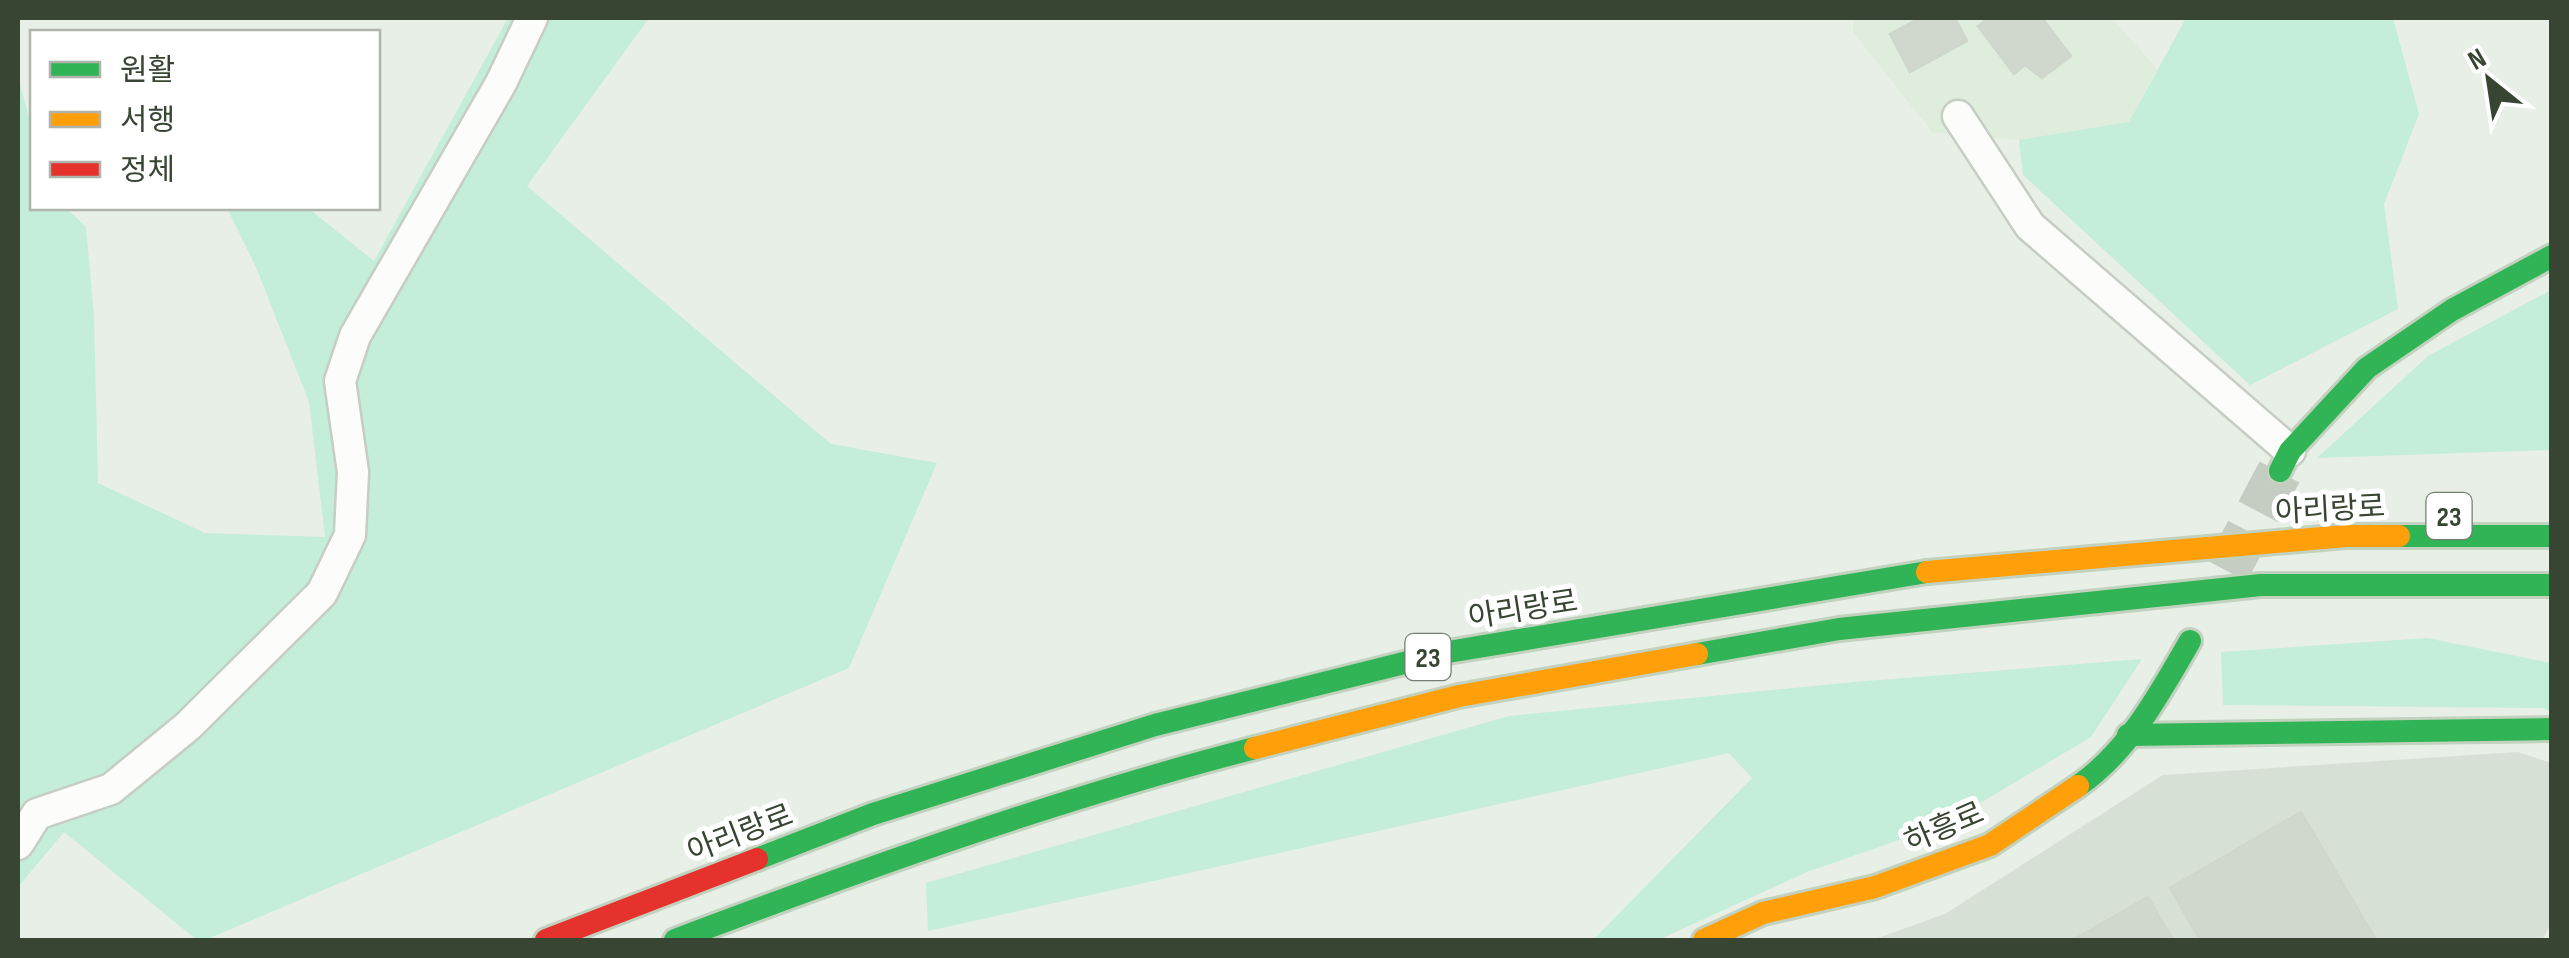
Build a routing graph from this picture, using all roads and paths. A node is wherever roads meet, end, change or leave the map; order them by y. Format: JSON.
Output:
{"nodes":[{"id":1,"x":532,"y":18,"type":"edge"},
{"id":2,"x":1958,"y":116,"type":"dead end"},
{"id":3,"x":2552,"y":256,"type":"edge"},
{"id":4,"x":2285,"y":461,"type":"joint"},
{"id":5,"x":2458,"y":514,"type":"dead end"},
{"id":6,"x":2346,"y":536,"type":"junction"},
{"id":7,"x":2552,"y":536,"type":"edge"},
{"id":8,"x":2462,"y":582,"type":"junction"},
{"id":9,"x":2552,"y":584,"type":"edge"},
{"id":10,"x":2534,"y":609,"type":"dead end"},
{"id":11,"x":2190,"y":641,"type":"dead end"},
{"id":12,"x":2552,"y":729,"type":"edge"},
{"id":13,"x":2128,"y":736,"type":"junction"},
{"id":14,"x":18,"y":844,"type":"edge"},
{"id":15,"x":546,"y":940,"type":"edge"},
{"id":16,"x":675,"y":940,"type":"edge"},
{"id":17,"x":1704,"y":940,"type":"edge"}],
"edges":[{"from":1,"to":14,"type":"street"},
{"from":2,"to":4,"type":"street"},
{"from":3,"to":4,"type":"main road"},
{"from":5,"to":6,"type":"main road","number":"23"},
{"from":6,"to":7,"type":"main road","name":"아리랑로"},
{"from":6,"to":15,"type":"main road","name":"아리랑로","number":"23"},
{"from":8,"to":9,"type":"main road"},
{"from":8,"to":10,"type":"main road","number":"23"},
{"from":8,"to":16,"type":"main road","number":"23"},
{"from":11,"to":13,"type":"main road","name":"하흥로"},
{"from":12,"to":13,"type":"main road"},
{"from":13,"to":17,"type":"main road","name":"하흥로"}]}
